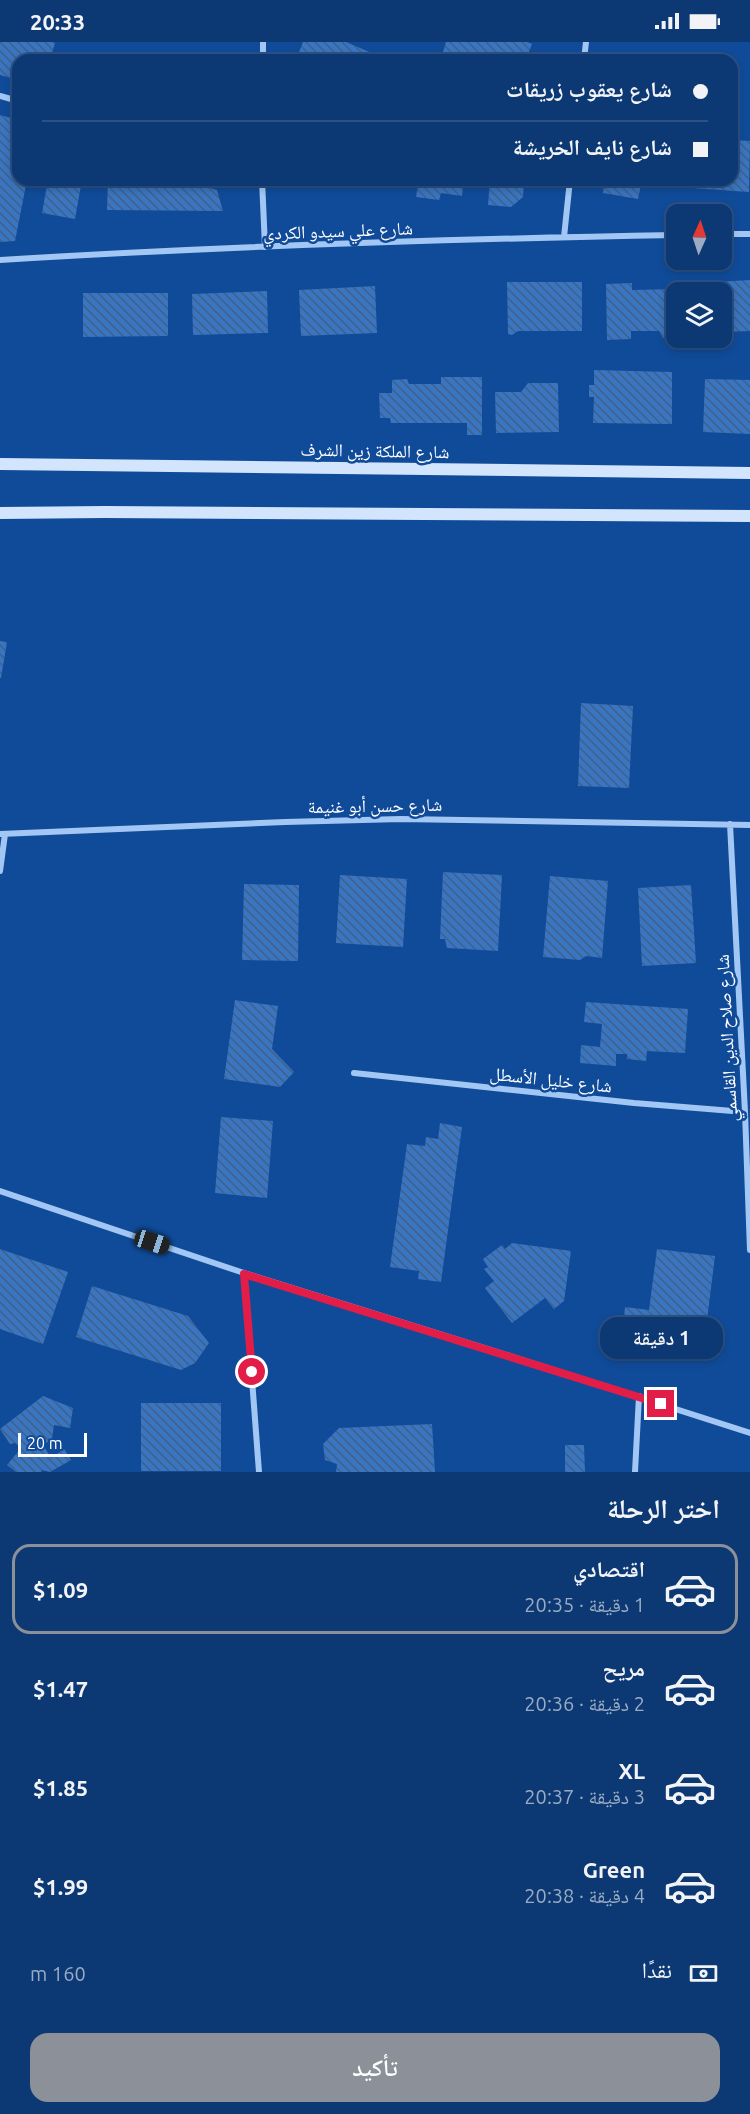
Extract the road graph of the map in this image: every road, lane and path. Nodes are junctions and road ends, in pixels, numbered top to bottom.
1 (262, 186) edge
2 (569, 186) edge
3 (732, 234) edge
4 (750, 234) edge
5 (666, 235) edge
6 (564, 237) junction
7 (265, 247) junction
8 (0, 260) edge
9 (0, 464) edge
10 (750, 473) edge
11 (0, 513) edge
12 (750, 516) edge
13 (730, 824) junction
14 (750, 825) edge
15 (2, 834) edge
16 (0, 872) edge
17 (354, 1073) dead end
18 (745, 1112) junction
19 (0, 1191) edge
20 (750, 1250) edge
21 (244, 1274) junction
22 (639, 1396) junction
23 (750, 1433) edge
24 (259, 1472) edge
25 (635, 1472) edge

1 - 7 street
2 - 6 street
3 - 4 street
5 - 6 street, شارع علي سيدو الكردي
6 - 7 street, شارع علي سيدو الكردي
7 - 8 street, شارع علي سيدو الكردي
9 - 10 main road, شارع الملكة زين الشرف
11 - 12 main road
13 - 14 street, شارع حسن أبو غنيمة
13 - 15 street, شارع حسن أبو غنيمة
13 - 18 street, شارع صلاح الدين القاسمي
15 - 16 street
17 - 18 street, شارع خليل الأسطل
18 - 20 street, شارع صلاح الدين القاسمي
19 - 21 street
21 - 22 street
21 - 24 street
22 - 23 street
22 - 25 street

